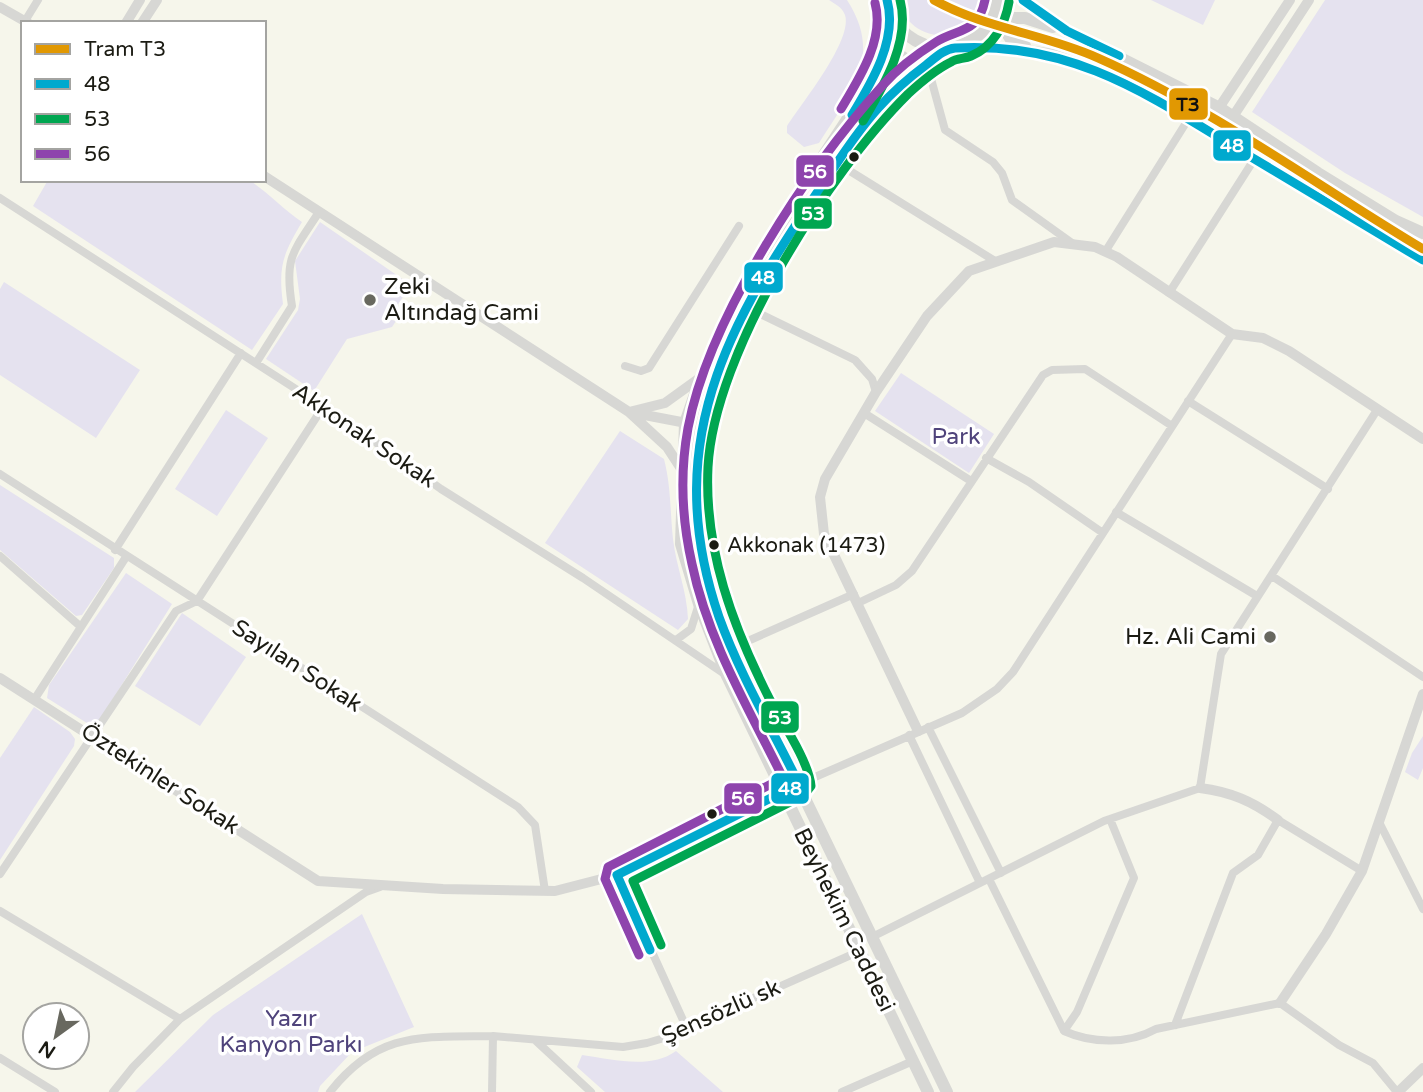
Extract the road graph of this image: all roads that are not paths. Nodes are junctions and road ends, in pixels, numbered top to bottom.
1 (38, 0) edge
2 (141, 0) edge
3 (157, 0) edge
4 (880, 0) edge
5 (998, 0) edge
6 (1023, 0) edge
7 (1290, 0) edge
8 (1309, 0) edge
9 (0, 7) edge
10 (890, 9) edge
11 (25, 21) edge
12 (28, 21) edge
13 (127, 21) edge
14 (143, 21) edge
15 (1067, 31) junction
16 (951, 48) junction
17 (1053, 55) junction
18 (881, 58) junction
19 (927, 64) junction
20 (909, 77) junction
21 (1220, 108) junction
22 (1189, 118) junction
23 (1234, 119) junction
24 (1205, 129) junction
25 (1219, 138) junction
26 (1255, 158) junction
27 (837, 163) junction
28 (266, 177) edge
29 (0, 198) edge
30 (319, 212) junction
31 (739, 226) dead end
32 (1423, 233) edge
33 (1072, 243) junction
34 (1105, 252) junction
35 (1423, 260) edge
36 (995, 261) junction
37 (1169, 293) junction
38 (748, 308) junction
39 (1232, 334) junction
40 (241, 353) junction
41 (256, 363) junction
42 (625, 366) dead end
43 (701, 377) junction
44 (876, 392) junction
45 (1188, 401) junction
46 (323, 407) junction
47 (1377, 410) junction
48 (629, 412) junction
49 (864, 413) junction
50 (685, 423) junction
51 (702, 426) junction
52 (1172, 426) junction
53 (1423, 439) edge
54 (986, 458) junction
55 (682, 470) junction
56 (0, 474) edge
57 (971, 481) junction
58 (1328, 488) junction
59 (1116, 512) junction
60 (1102, 533) junction
61 (115, 550) junction
62 (0, 556) edge
63 (126, 557) junction
64 (1272, 576) junction
65 (1257, 596) junction
66 (856, 599) junction
67 (197, 601) junction
68 (699, 604) junction
69 (81, 627) junction
70 (676, 640) junction
71 (732, 648) junction
72 (727, 676) junction
73 (1423, 677) edge
74 (0, 678) edge
75 (1423, 694) edge
76 (34, 701) junction
77 (919, 731) junction
78 (94, 735) junction
79 (799, 784) junction
80 (1200, 788) junction
81 (783, 794) junction
82 (1110, 819) junction
83 (1278, 820) junction
84 (1379, 822) junction
85 (1362, 871) junction
86 (1001, 873) junction
87 (0, 874) edge
88 (617, 875) junction
89 (985, 881) junction
90 (383, 886) junction
91 (545, 891) junction
92 (1423, 909) edge
93 (0, 911) edge
94 (873, 937) junction
95 (859, 951) junction
96 (1280, 1003) junction
97 (180, 1019) junction
98 (1175, 1025) junction
99 (688, 1031) junction
100 (1065, 1031) junction
101 (493, 1036) junction
102 (535, 1040) junction
103 (0, 1058) edge
104 (913, 1061) junction
105 (1423, 1068) edge
106 (55, 1092) edge
107 (113, 1092) edge
108 (330, 1092) edge
109 (492, 1092) edge
110 (591, 1092) edge
111 (842, 1092) edge
112 (928, 1092) edge
113 (947, 1092) edge
114 (1398, 1092) edge

1 - 12 street
2 - 13 street
3 - 14 street
4 - 10 main road
5 - 16 main road, Beyhekim Caddesi
6 - 15 main road
7 - 21 street
8 - 23 street
9 - 11 street
10 - 16 main road
10 - 18 main road, Beyhekim Caddesi
15 - 17 main road
15 - 21 main road
16 - 17 main road
16 - 19 main road, Beyhekim Caddesi
17 - 22 main road
18 - 20 main road
18 - 43 main road, Beyhekim Caddesi
19 - 20 main road, Beyhekim Caddesi
19 - 33 street
20 - 27 main road, Beyhekim Caddesi
21 - 23 main road
21 - 24 street
22 - 24 main road
22 - 34 street
23 - 25 street
23 - 32 main road
24 - 25 main road
25 - 26 main road
26 - 35 main road
26 - 37 street
27 - 36 street
27 - 38 main road, Beyhekim Caddesi
28 - 30 street
29 - 40 street, Akkonak Sokak
30 - 41 street
30 - 48 street
31 - 42 street
33 - 34 street
33 - 36 street
34 - 37 street
36 - 44 street
37 - 39 street
38 - 44 street
38 - 51 main road, Beyhekim Caddesi
39 - 45 street
39 - 47 street
40 - 41 street, Akkonak Sokak
40 - 61 street
41 - 46 street, Akkonak Sokak
43 - 48 street
43 - 50 main road, Beyhekim Caddesi
44 - 49 street
45 - 52 street
45 - 58 street
46 - 67 street
46 - 70 street, Akkonak Sokak
47 - 53 street
47 - 58 street
48 - 50 street
48 - 55 street
49 - 57 street
49 - 66 street
50 - 51 street
50 - 55 main road, Beyhekim Caddesi
51 - 71 main road, Beyhekim Caddesi
52 - 54 street
52 - 59 street
54 - 57 street
54 - 60 street
55 - 68 main road, Beyhekim Caddesi
56 - 61 street, Sayılan Sokak
57 - 66 street
58 - 64 street
59 - 60 street
59 - 65 street
60 - 77 street
61 - 63 street, Sayılan Sokak
62 - 69 street
63 - 67 street, Sayılan Sokak
63 - 69 street
64 - 65 street
64 - 73 street
65 - 80 street
66 - 71 street
66 - 77 street
67 - 78 street
67 - 91 street, Sayılan Sokak
68 - 70 street
68 - 72 main road, Beyhekim Caddesi
69 - 76 street
70 - 72 street, Akkonak Sokak
71 - 79 main road, Beyhekim Caddesi
72 - 81 main road, Beyhekim Caddesi
74 - 76 street, Öztekinler Sokak
75 - 84 street
76 - 78 street, Öztekinler Sokak
77 - 79 street
77 - 86 street
77 - 89 street
78 - 87 street
78 - 90 street, Öztekinler Sokak
79 - 81 street
79 - 94 main road, Beyhekim Caddesi
80 - 82 street
80 - 83 street
81 - 88 street
81 - 95 main road, Beyhekim Caddesi
82 - 86 street
82 - 100 street
83 - 85 street
83 - 98 street
84 - 85 street
84 - 92 street
85 - 96 street
86 - 89 street
88 - 91 street
88 - 99 street
89 - 94 street
89 - 100 street
90 - 91 street
90 - 97 street
93 - 97 street
94 - 113 main road, Beyhekim Caddesi
95 - 99 street, Şensözlü sk
95 - 104 main road, Beyhekim Caddesi
96 - 98 street
96 - 114 street
97 - 107 street
98 - 100 street
99 - 102 street, Şensözlü sk
101 - 102 street, Şensözlü sk
101 - 108 street, Şensözlü sk
101 - 109 street
102 - 110 street
103 - 106 street
104 - 111 street
104 - 112 main road, Beyhekim Caddesi
105 - 114 street

